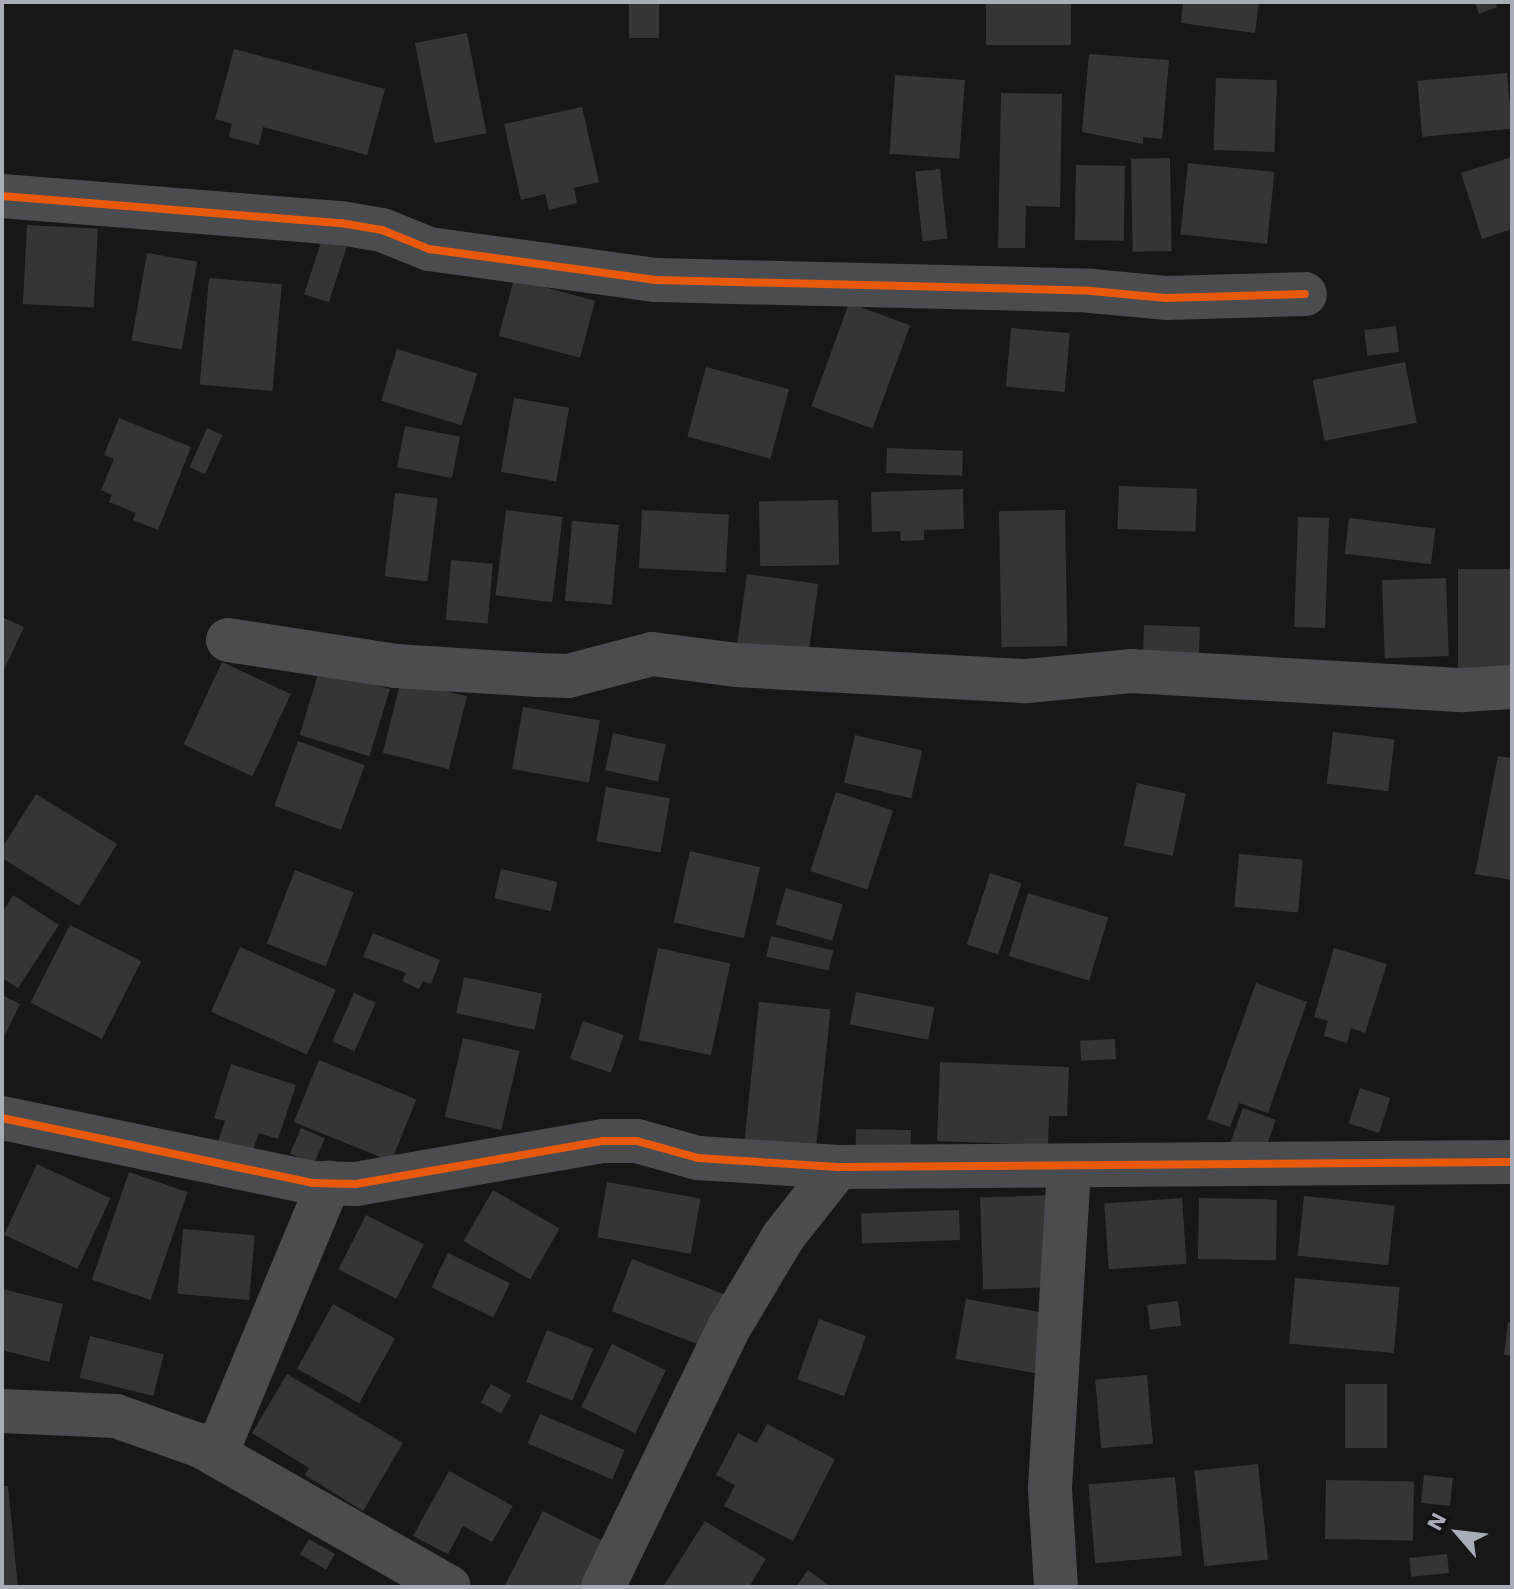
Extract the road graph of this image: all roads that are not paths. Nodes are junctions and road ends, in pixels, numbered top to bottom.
1 (2, 196) edge
2 (1305, 294) dead end
3 (228, 640) dead end
4 (1512, 687) edge
5 (2, 1118) edge
6 (1512, 1162) edge
7 (838, 1167) junction
8 (1069, 1167) junction
9 (329, 1183) junction
10 (2, 1411) edge
11 (201, 1446) junction
12 (449, 1587) edge
13 (603, 1587) edge
14 (1056, 1587) edge

1 - 2 street
3 - 4 street
5 - 9 street
6 - 8 street
7 - 8 street
7 - 9 street
7 - 13 street
8 - 14 street
9 - 11 street
10 - 11 street
11 - 12 street

